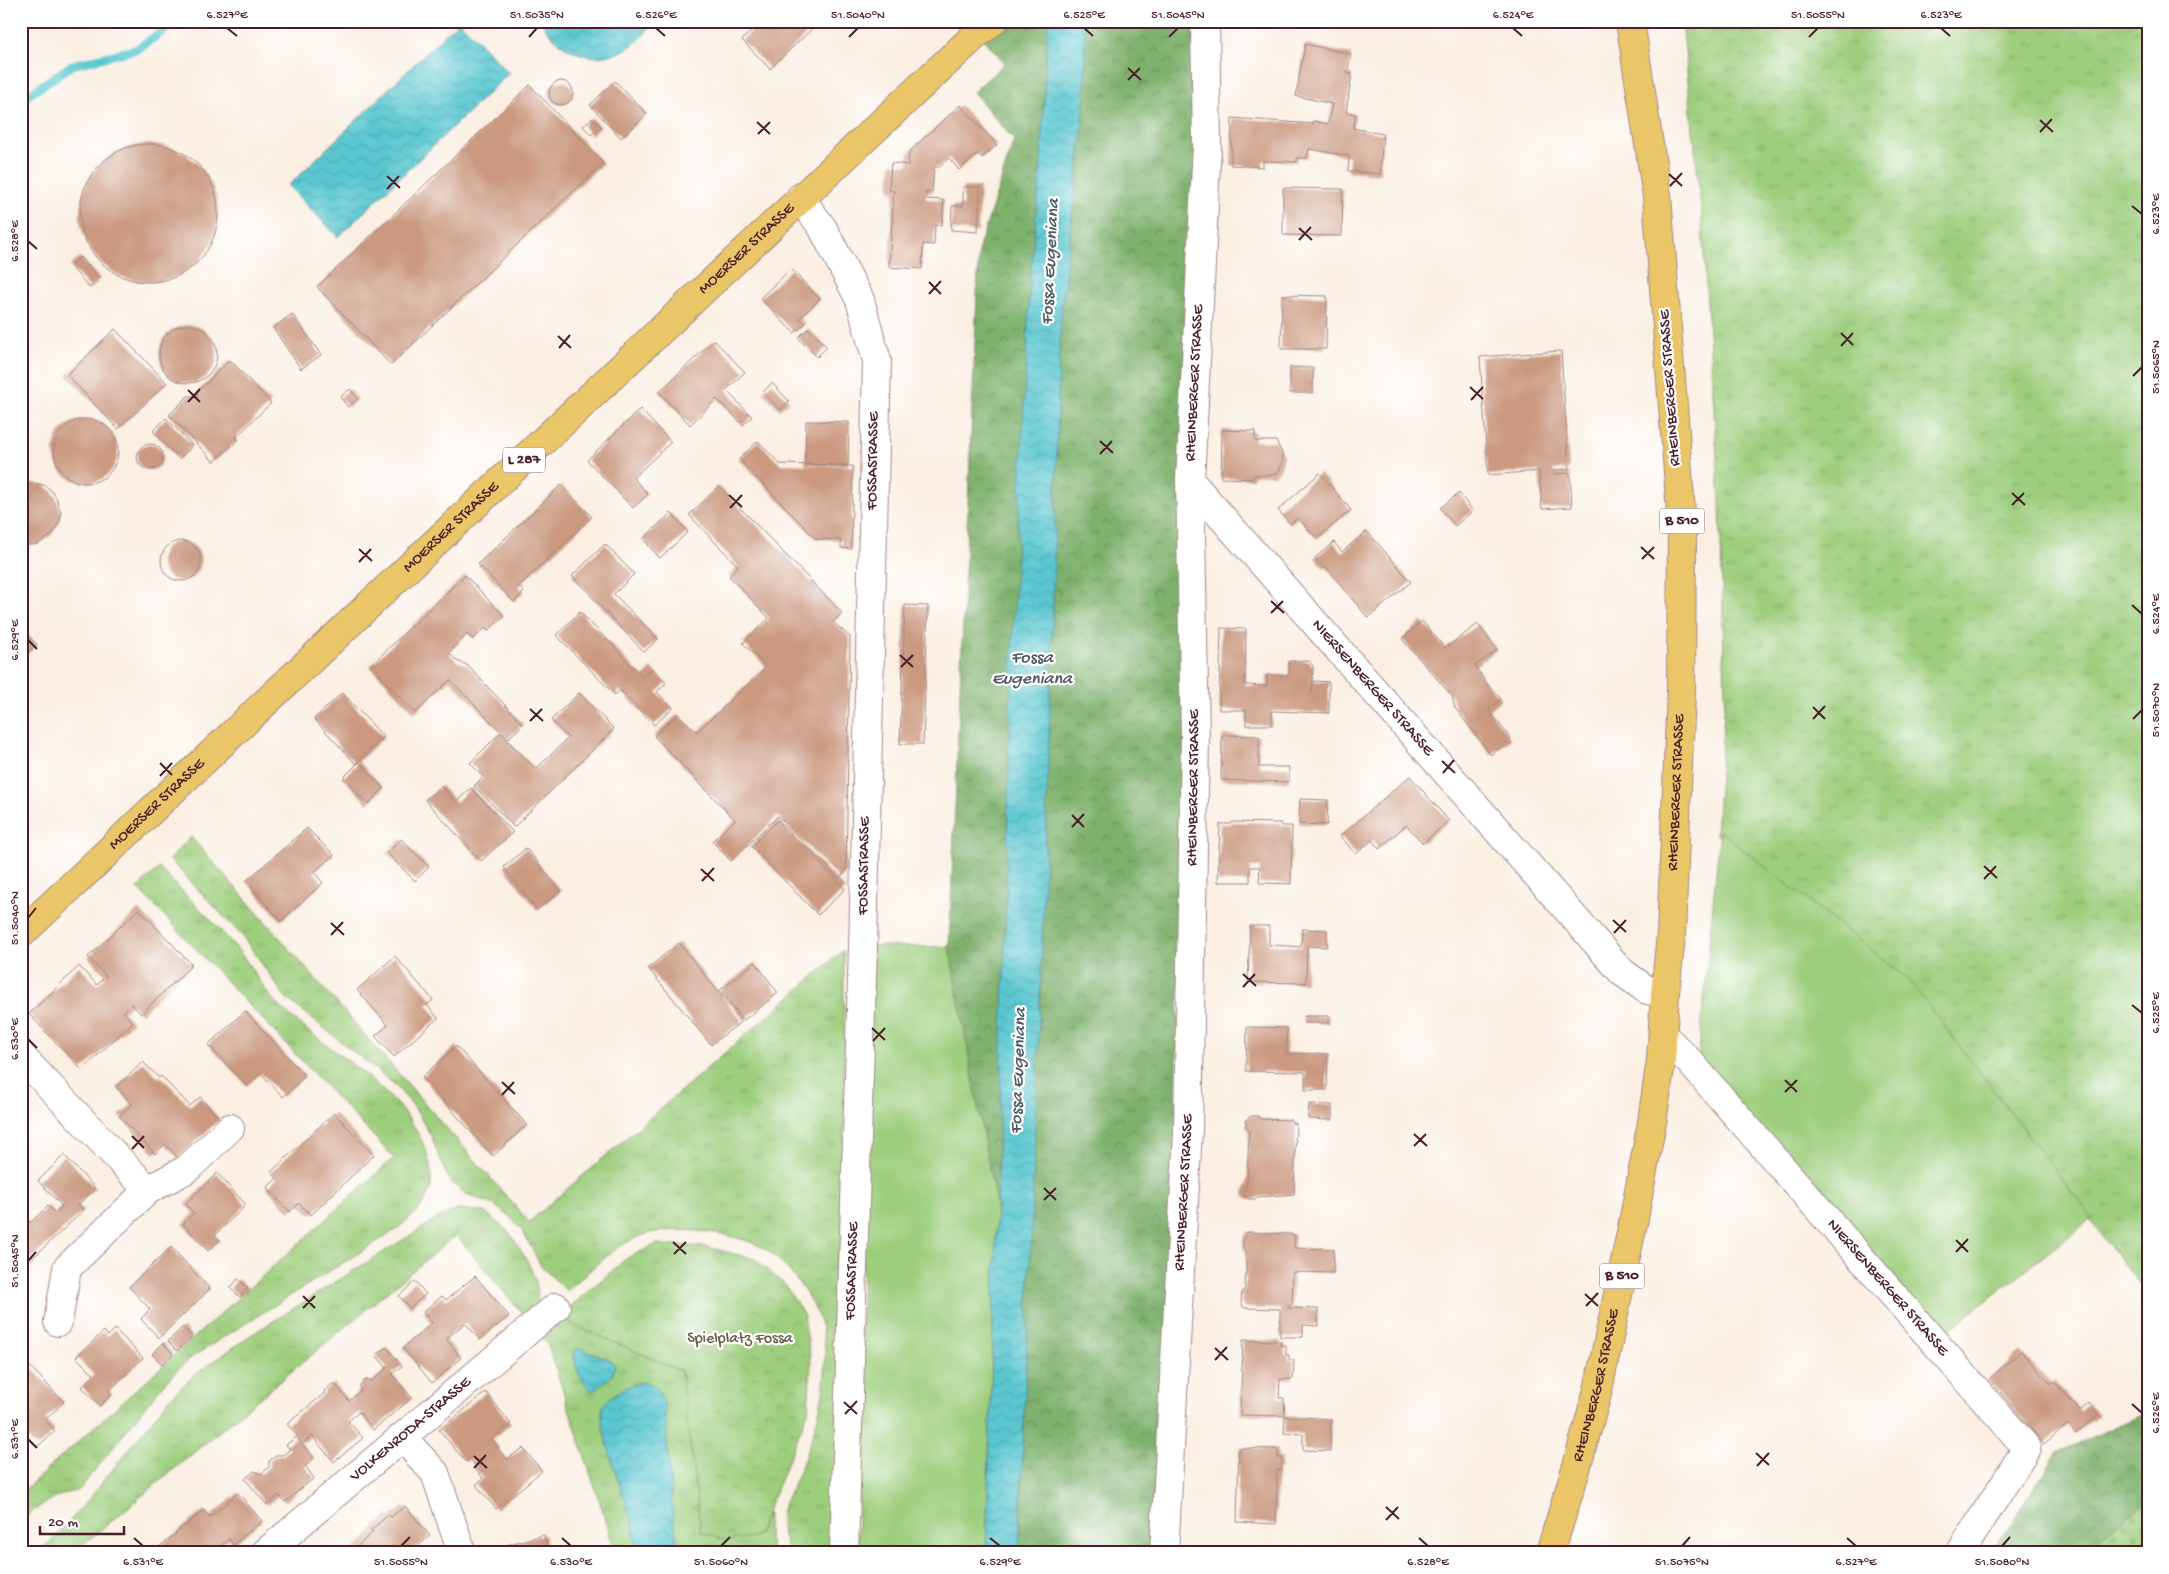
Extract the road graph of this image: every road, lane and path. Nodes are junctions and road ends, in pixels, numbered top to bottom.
1 (994, 21) edge
2 (1205, 21) edge
3 (1630, 21) edge
4 (800, 198) junction
5 (1190, 481) junction
6 (21, 934) edge
7 (1665, 993) junction
8 (1663, 1036) junction
9 (21, 1056) edge
10 (230, 1128) dead end
11 (148, 1190) junction
12 (556, 1307) dead end
13 (58, 1322) dead end
14 (402, 1437) junction
15 (265, 1553) edge
16 (462, 1553) edge
17 (844, 1553) edge
18 (1164, 1553) edge
19 (1550, 1553) edge
20 (1960, 1553) edge

1 - 4 main road, MOERSER STRASSE / L 287
2 - 5 street, RHEINBERGER STRASSE
3 - 7 main road, RHEINBERGER STRASSE / B 510
4 - 6 main road, MOERSER STRASSE / L 287
4 - 17 street, FOSSASTRASSE
5 - 7 street, NIERSENBERGER STRASSE
5 - 18 street, RHEINBERGER STRASSE
7 - 8 main road, RHEINBERGER STRASSE / B 510
8 - 19 main road, RHEINBERGER STRASSE / B 510
8 - 20 street, NIERSENBERGER STRASSE
9 - 11 street
10 - 11 street
11 - 13 street
12 - 14 street, VOLKENRODA-STRASSE
14 - 15 street, VOLKENRODA-STRASSE
14 - 16 street

